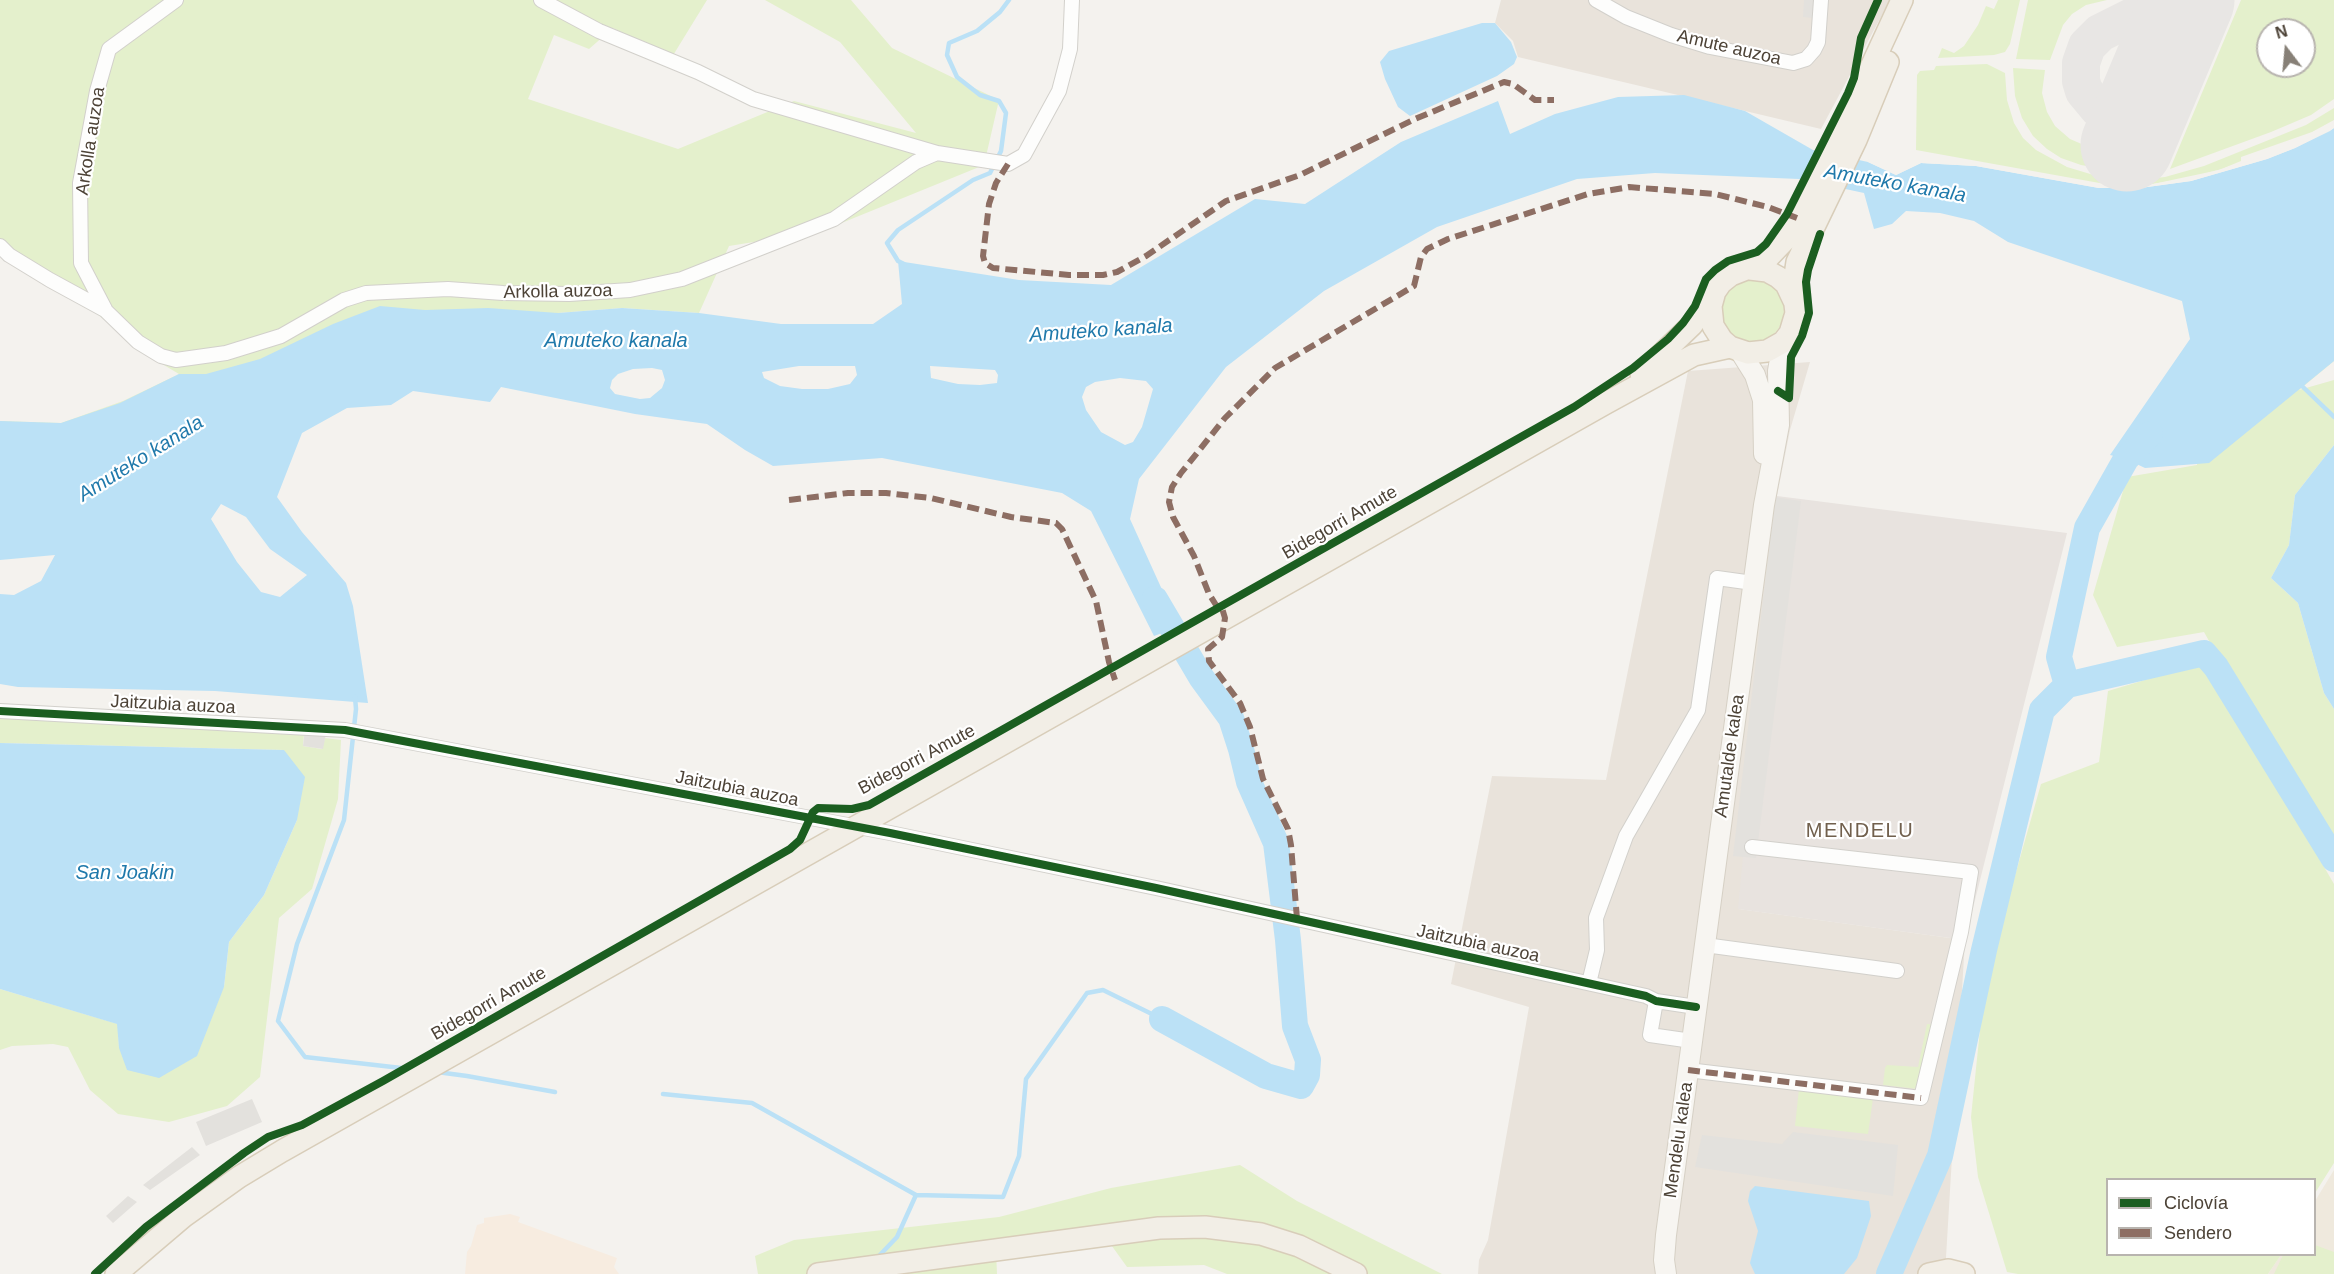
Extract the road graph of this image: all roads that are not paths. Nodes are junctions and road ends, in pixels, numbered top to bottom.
1 (176, 0) edge
2 (541, 0) edge
3 (1072, 0) edge
4 (1596, 0) edge
5 (1821, 0) edge
6 (1902, 0) edge
7 (1916, 0) edge
8 (1848, 136) junction
9 (937, 153) junction
10 (1809, 215) junction
11 (0, 246) edge
12 (1750, 269) junction
13 (1714, 294) junction
14 (1795, 301) junction
15 (105, 310) junction
16 (1783, 342) junction
17 (1735, 349) junction
18 (1606, 403) junction
19 (1764, 505) junction
20 (1754, 582) junction
21 (0, 711) edge
22 (855, 827) junction
23 (1752, 847) dead end
24 (1705, 945) junction
25 (1897, 971) dead end
26 (1589, 983) junction
27 (1656, 1001) junction
28 (1696, 1007) junction
29 (1692, 1041) junction
30 (1688, 1070) junction
31 (116, 1274) edge
32 (818, 1274) edge
33 (1356, 1274) edge
34 (1666, 1274) edge
35 (1929, 1274) edge
36 (1964, 1274) edge

1 - 15 street, Arkolla auzoa
2 - 9 street
3 - 9 street
4 - 5 street, Amute auzoa
6 - 8 main road
7 - 8 main road
8 - 10 main road
9 - 15 street, Arkolla auzoa
10 - 12 main road
10 - 14 main road
11 - 15 street
12 - 13 main road
12 - 14 main road
13 - 17 main road
13 - 18 main road
14 - 16 main road
16 - 17 main road
16 - 19 main road, Amutalde kalea
17 - 18 main road
17 - 19 main road, Amutalde kalea
18 - 22 main road
19 - 20 main road, Amutalde kalea
20 - 24 main road, Amutalde kalea
20 - 26 street
21 - 22 street, Jaitzubia auzoa
22 - 26 street, Jaitzubia auzoa
22 - 31 main road
23 - 30 street
24 - 25 street
24 - 28 main road, Amutalde kalea
26 - 27 street, Jaitzubia auzoa
27 - 28 street, Jaitzubia auzoa
27 - 29 street
28 - 29 main road, Mendelu kalea
29 - 30 main road, Mendelu kalea
30 - 34 main road, Mendelu kalea
32 - 33 main road
35 - 36 main road

